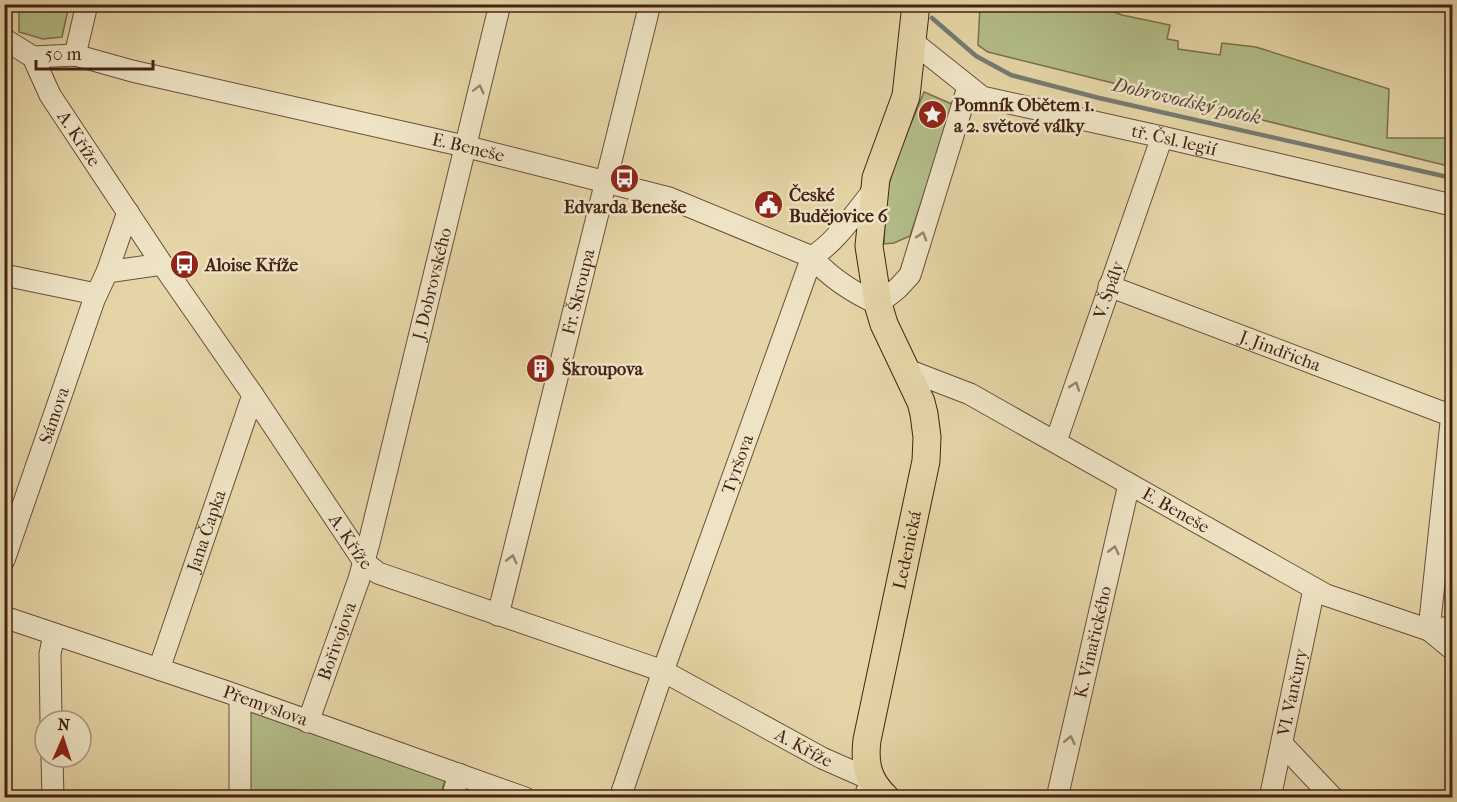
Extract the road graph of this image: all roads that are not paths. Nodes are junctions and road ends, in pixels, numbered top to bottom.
1 (87, 4) edge
2 (500, 4) edge
3 (650, 4) edge
4 (916, 4) edge
5 (4, 39) edge
6 (913, 42) junction
7 (75, 55) junction
8 (33, 57) junction
9 (968, 87) junction
10 (1162, 137) junction
11 (464, 146) junction
12 (606, 181) junction
13 (873, 191) junction
14 (1452, 205) edge
15 (128, 212) junction
16 (812, 257) junction
17 (162, 264) junction
18 (107, 272) junction
19 (4, 275) edge
20 (1109, 286) junction
21 (96, 294) junction
22 (878, 304) junction
23 (905, 369) junction
24 (253, 394) junction
25 (1452, 415) edge
26 (1056, 441) junction
27 (1129, 484) junction
28 (4, 560) edge
29 (364, 562) junction
30 (1314, 588) junction
31 (498, 615) junction
32 (4, 617) edge
33 (1452, 627) edge
34 (1429, 630) junction
35 (54, 634) junction
36 (1452, 649) edge
37 (159, 669) junction
38 (663, 671) junction
39 (240, 697) junction
40 (51, 709) edge
41 (308, 722) junction
42 (1282, 744) junction
43 (52, 769) edge
44 (459, 774) junction
45 (874, 792) edge
46 (53, 798) edge
47 (240, 798) edge
48 (452, 798) edge
49 (525, 798) edge
50 (620, 798) edge
51 (1057, 798) edge
52 (1270, 798) edge
53 (1333, 798) edge

1 - 7 street
11 -> 2 street, J. Dobrovského
3 - 12 street, Fr. Škroupa
4 - 6 main road, Ledenická
5 - 8 street
6 - 9 street, tř. Čsl. legií
6 - 13 main road, Ledenická
7 - 8 street, E. Beneše
7 - 11 street, E. Beneše
8 - 15 street, A. Kříže
9 - 10 street, tř. Čsl. legií
22 -> 9 street
10 - 14 street, tř. Čsl. legií
10 - 20 street, V. Špály
11 - 12 street, E. Beneše
11 - 29 street, J. Dobrovského
12 - 16 street, E. Beneše
31 -> 12 street, Fr. Škroupa
13 - 16 street, Ledenická
13 - 22 main road, Ledenická
15 - 17 street, A. Kříže
15 - 18 street, Sámova
16 - 22 street, E. Beneše
16 - 38 street, Tyršova
17 - 18 street
17 - 24 street, A. Kříže
18 - 21 street, Sámova
19 - 21 street
20 - 25 street, J. Jindřicha
26 -> 20 street, V. Špály
21 - 28 street, Sámova
22 - 23 main road, Ledenická
23 - 26 street, E. Beneše
23 - 45 main road, Ledenická
24 - 29 street, A. Kříže
24 - 37 street, Jana Čapka
25 - 34 street
26 - 27 street, E. Beneše
27 - 30 street, E. Beneše
51 -> 27 street, K. Vinařického
29 - 31 street, A. Kříže
29 - 41 street, Bořivojova
30 - 34 street, E. Beneše
30 - 42 street, Vl. Vančury
31 - 38 street, A. Kříže
32 - 35 street, Přemyslova
33 - 34 street, E. Beneše
34 - 36 street
35 - 37 street, Přemyslova
35 - 40 street
37 - 39 street, Přemyslova
38 - 45 street, A. Kříže
38 - 50 street, Tyršova
39 - 41 street, Přemyslova
39 - 47 street
41 - 44 street, Přemyslova
42 - 52 street, Vl. Vančury
42 - 53 street
43 - 46 street
44 - 48 street
44 - 49 street, Přemyslova

